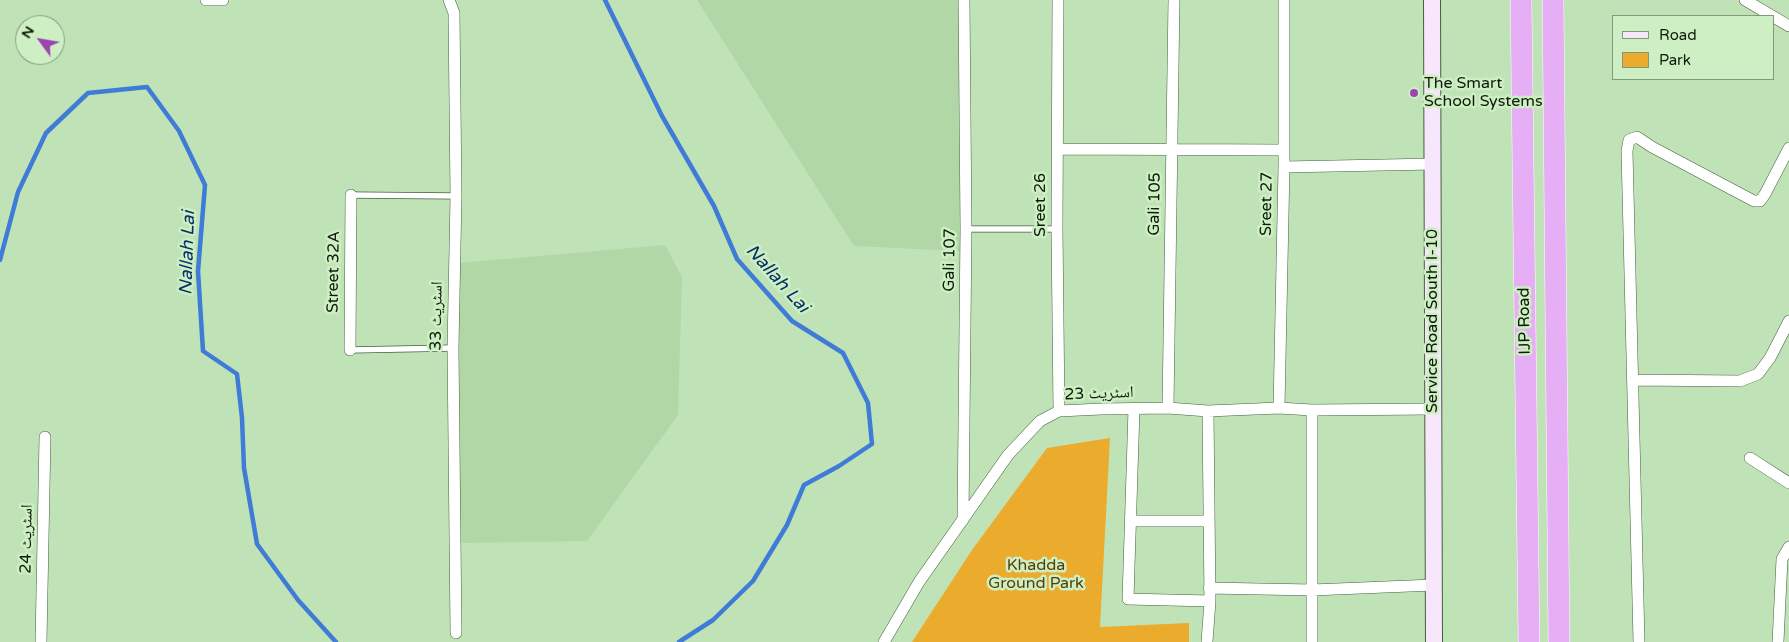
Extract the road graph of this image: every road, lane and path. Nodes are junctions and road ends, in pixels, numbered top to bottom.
1 (206, 0) edge
2 (223, 0) edge
3 (449, 0) edge
4 (964, 0) edge
5 (1058, 0) edge
6 (1174, 0) edge
7 (1284, 0) edge
8 (1432, 0) edge
9 (1521, 0) edge
10 (1553, 0) edge
11 (1745, 0) edge
12 (1770, 15) edge
13 (1774, 17) edge
14 (1789, 26) edge
15 (1789, 148) edge
16 (1058, 149) junction
17 (1173, 149) junction
18 (1283, 150) junction
19 (1434, 164) junction
20 (1284, 167) junction
21 (351, 195) joint
22 (456, 196) junction
23 (966, 229) junction
24 (1057, 229) junction
25 (1789, 321) edge
26 (1785, 337) edge
27 (453, 348) junction
28 (350, 350) joint
29 (1633, 380) junction
30 (1168, 408) junction
31 (1279, 408) junction
32 (1134, 409) junction
33 (1433, 409) junction
34 (1312, 410) junction
35 (1059, 411) junction
36 (1208, 411) junction
37 (1557, 412) junction
38 (1527, 413) junction
39 (45, 437) dead end
40 (1750, 458) dead end
41 (1789, 483) edge
42 (963, 520) junction
43 (1130, 521) junction
44 (1209, 521) junction
45 (1789, 547) edge
46 (1434, 585) junction
47 (1209, 588) junction
48 (1312, 590) junction
49 (1210, 601) junction
50 (456, 633) dead end
51 (41, 642) edge
52 (884, 642) edge
53 (1207, 642) edge
54 (1312, 642) edge
55 (1434, 642) edge
56 (1529, 642) edge
57 (1560, 642) edge
58 (1639, 642) edge
59 (1778, 642) edge

1 - 2 street
3 - 22 street, اسٹریٹ 33
4 - 23 street, Gali 107
5 - 16 street, Sreet 26
6 - 17 street, Gali 105
7 - 18 street, Sreet 27
8 - 19 main road, Service Road South I-10
9 - 38 highway, IJP Road
10 - 37 highway, IJP Road
11 - 12 street
13 - 14 street
15 - 29 street
16 - 17 street
16 - 24 street, Sreet 26
17 - 18 street
17 - 30 street, Gali 105
18 - 20 street, Sreet 27
19 - 20 street
19 - 33 main road, Service Road South I-10
20 - 31 street, Sreet 27
21 - 22 lane
21 - 28 street, Street 32A
22 - 27 street, اسٹریٹ 33
23 - 24 lane
23 - 42 street, Gali 107
24 - 35 street, Sreet 26
25 - 26 street
26 - 29 street
27 - 28 lane
27 - 50 street, اسٹریٹ 33
29 - 58 street
30 - 32 street, اسٹریٹ 23
30 - 36 street, اسٹریٹ 23
31 - 34 street, اسٹریٹ 23
31 - 36 street, اسٹریٹ 23
32 - 35 street, اسٹریٹ 23
32 - 43 street
33 - 34 street, اسٹریٹ 23
33 - 46 main road, Service Road South I-10
34 - 48 street
35 - 42 street, اسٹریٹ 23
36 - 44 street
37 - 38 highway
37 - 57 highway, IJP Road
38 - 56 highway, IJP Road
39 - 51 street, اسٹریٹ 24
40 - 41 street
42 - 52 street, اسٹریٹ 23
43 - 44 street
43 - 49 street
44 - 47 street
45 - 59 street
46 - 48 street
46 - 55 main road, Service Road South I-10
47 - 48 street
47 - 49 street
48 - 54 street
49 - 53 street

